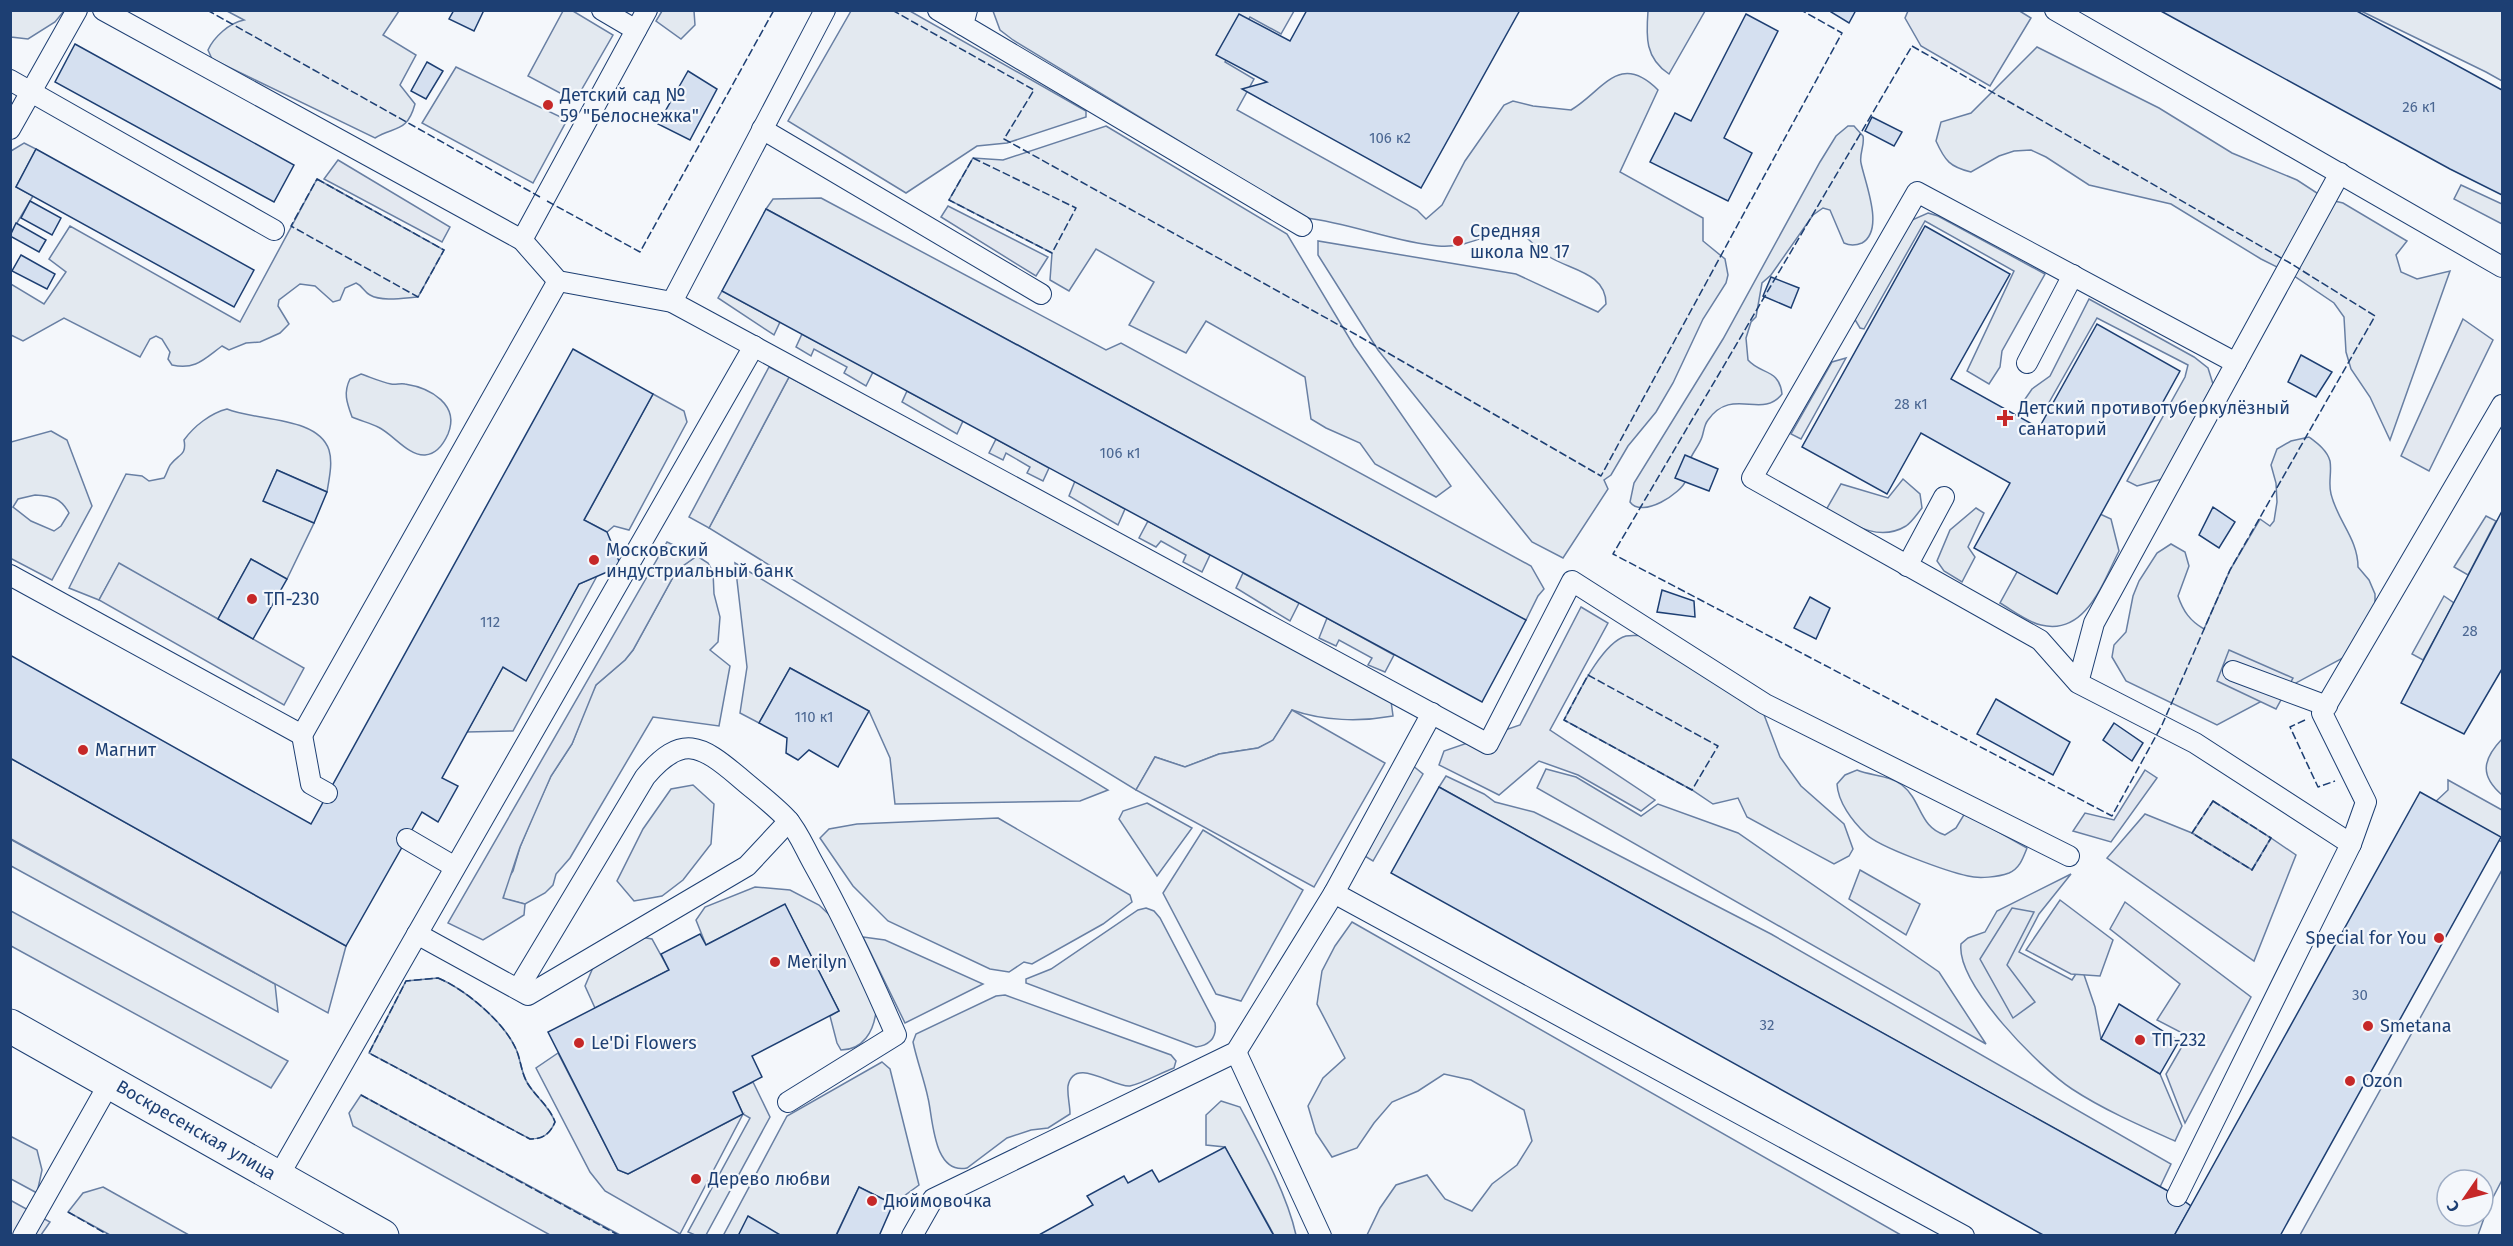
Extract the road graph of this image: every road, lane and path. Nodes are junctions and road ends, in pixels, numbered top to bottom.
1 (77, 10) edge
2 (103, 10) edge
3 (602, 10) edge
4 (647, 10) edge
5 (825, 10) edge
6 (938, 10) edge
7 (2055, 10) edge
8 (965, 18) edge
9 (636, 30) junction
10 (10, 80) edge
11 (31, 92) junction
12 (10, 129) edge
13 (762, 129) junction
14 (2340, 173) junction
15 (1302, 226) dead end
16 (274, 230) dead end
17 (522, 240) junction
18 (2502, 267) edge
19 (2073, 275) junction
20 (558, 281) junction
21 (1041, 294) dead end
22 (672, 302) junction
23 (754, 346) junction
24 (2027, 363) dead end
25 (2236, 363) junction
26 (2502, 405) edge
27 (1944, 497) dead end
28 (1907, 566) junction
29 (10, 575) edge
30 (2233, 671) dead end
31 (2078, 683) junction
32 (2327, 706) junction
33 (1432, 713) junction
34 (302, 735) junction
35 (327, 793) dead end
36 (789, 821) junction
37 (406, 839) dead end
38 (2351, 844) junction
39 (2068, 856) dead end
40 (455, 867) junction
41 (1334, 893) junction
42 (417, 934) junction
43 (518, 989) junction
44 (10, 1026) edge
45 (1236, 1052) junction
46 (110, 1082) junction
47 (788, 1102) dead end
48 (278, 1177) junction
49 (2177, 1196) dead end
50 (23, 1236) edge
51 (382, 1236) edge
52 (912, 1236) edge
53 (1321, 1236) edge
54 (1964, 1236) edge

1 - 11 lane
2 - 17 lane
3 - 9 lane
4 - 9 lane
5 - 13 lane
6 - 8 lane
7 - 14 lane
8 - 15 lane
9 - 17 lane
10 - 11 lane
11 - 12 lane
11 - 16 lane
13 - 21 lane
13 - 22 lane
14 - 18 lane
14 - 25 lane
17 - 20 lane
19 - 24 lane
19 - 25 lane
19 - 28 lane
20 - 22 lane
20 - 34 lane
22 - 23 lane
23 - 33 lane
23 - 40 lane
25 - 31 lane
26 - 32 lane
27 - 28 lane
28 - 31 lane
29 - 34 lane
30 - 32 lane
31 - 38 lane
32 - 38 lane
33 - 39 lane
33 - 41 lane
34 - 35 lane
36 - 43 lane
36 - 43 lane
36 - 47 lane
37 - 40 lane
38 - 49 lane
40 - 42 lane
41 - 45 lane
41 - 54 lane
42 - 43 lane
42 - 48 lane
44 - 46 main road, Воскресенская улица
45 - 52 lane
45 - 53 lane
46 - 48 main road, Воскресенская улица
46 - 50 lane
48 - 51 main road, Воскресенская улица

